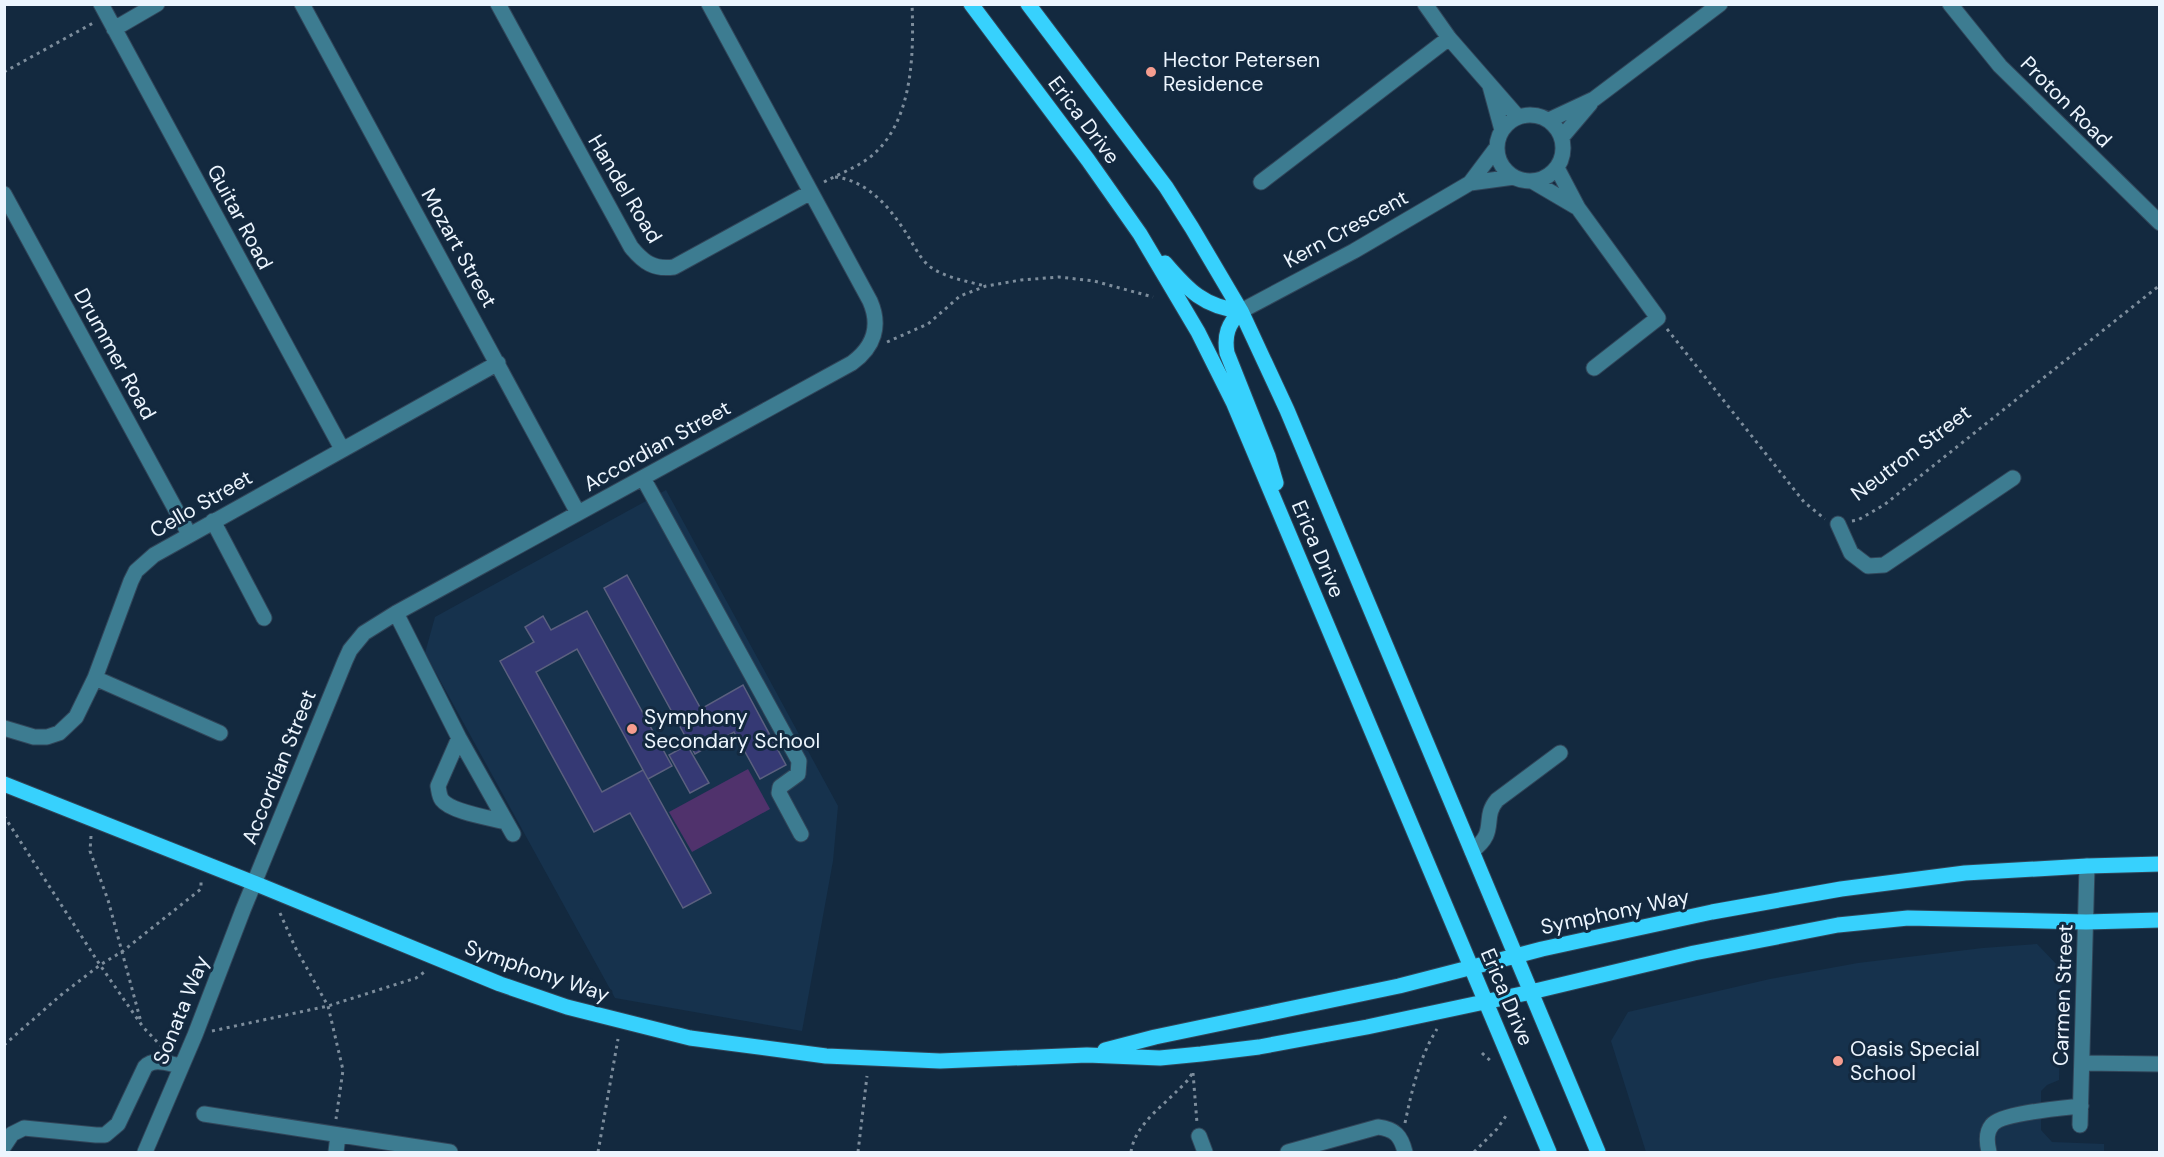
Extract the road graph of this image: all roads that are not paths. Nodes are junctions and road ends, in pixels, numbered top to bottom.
1 (101, 4) edge
2 (157, 4) edge
3 (302, 4) edge
4 (498, 4) edge
5 (709, 4) edge
6 (971, 4) edge
7 (1028, 4) edge
8 (1425, 4) edge
9 (1720, 4) edge
10 (1950, 4) edge
11 (114, 28) junction
12 (1449, 38) junction
13 (1489, 84) junction
14 (1594, 99) junction
15 (1518, 117) junction
16 (1549, 120) junction
17 (1502, 130) junction
18 (1562, 137) junction
19 (1497, 147) junction
20 (1557, 168) junction
21 (1514, 177) junction
22 (1532, 181) junction
23 (1261, 182) dead end
24 (1470, 183) junction
25 (815, 188) junction
26 (4, 194) edge
27 (1578, 208) junction
28 (2160, 223) edge
29 (1140, 234) junction
30 (1241, 311) junction
31 (498, 363) junction
32 (1594, 368) dead end
33 (342, 449) junction
34 (643, 477) junction
35 (2013, 478) dead end
36 (578, 513) junction
37 (213, 521) junction
38 (1838, 524) road end
39 (189, 534) junction
40 (1295, 550) junction
41 (396, 613) junction
42 (264, 618) dead end
43 (94, 678) junction
44 (4, 728) edge
45 (220, 733) dead end
46 (459, 738) junction
47 (1560, 753) dead end
48 (4, 784) edge
49 (801, 834) dead end
50 (1472, 851) junction
51 (2160, 864) edge
52 (2087, 866) junction
53 (255, 883) junction
54 (2160, 920) edge
55 (2086, 922) junction
56 (1516, 956) junction
57 (1472, 967) junction
58 (1531, 992) junction
59 (1486, 1001) junction
60 (1087, 1055) junction
61 (2082, 1063) junction
62 (2160, 1064) edge
63 (181, 1066) junction
64 (2081, 1106) junction
65 (204, 1114) dead end
66 (2080, 1125) dead end
67 (338, 1136) junction
68 (1199, 1136) road end
69 (4, 1146) edge
70 (145, 1152) edge
71 (336, 1152) edge
72 (450, 1152) edge
73 (1204, 1152) edge
74 (1288, 1152) edge
75 (1405, 1152) edge
76 (1549, 1152) edge
77 (1598, 1152) edge
78 (1989, 1152) edge

1 - 11 street, Guitar Road
2 - 11 street
3 - 31 street, Mozart Street
4 - 25 street, Handel Road
5 - 25 street, Accordian Street
6 - 29 main road, Erica Drive
7 - 30 main road, Erica Drive
8 - 12 street
9 - 14 street
10 - 28 street, Proton Road
11 - 33 street, Guitar Road
12 - 13 street
12 - 23 street
13 - 15 street
13 - 17 street
14 - 16 street
14 - 18 street
15 - 16 street
15 - 17 street
16 - 18 street
17 - 19 street
18 - 20 street
19 - 21 street
19 - 24 street, Kern Crescent
20 - 22 street
20 - 27 street
21 - 22 street
21 - 24 street, Kern Crescent
22 - 27 street
24 - 30 street, Kern Crescent
25 - 34 street, Accordian Street
26 - 39 street, Drummer Road
27 - 32 street
29 - 30 main road
29 - 40 main road, Erica Drive
30 - 40 main road
30 - 50 main road, Erica Drive
31 - 33 street, Cello Street
31 - 36 street, Mozart Street
33 - 37 street, Cello Street
34 - 36 street, Accordian Street
34 - 49 street
35 - 38 street
36 - 41 street, Accordian Street
37 - 39 street, Cello Street
37 - 42 street
39 - 43 street, Cello Street
40 - 57 main road, Erica Drive
41 - 46 street
41 - 53 street, Accordian Street
43 - 44 street, Cello Street
43 - 45 street
46 - 46 street
47 - 50 street
48 - 53 main road, Symphony Way
50 - 56 main road, Erica Drive
51 - 52 main road, Symphony Way
52 - 55 street, Carmen Street
52 - 56 main road, Symphony Way
53 - 60 main road, Symphony Way
53 - 63 street, Sonata Way
54 - 55 main road, Symphony Way
55 - 58 main road, Symphony Way
55 - 61 street, Carmen Street
56 - 57 main road, Symphony Way
56 - 58 main road, Erica Drive
57 - 59 main road, Erica Drive
57 - 60 main road, Symphony Way
58 - 59 main road, Symphony Way
58 - 77 main road, Erica Drive
59 - 60 main road, Symphony Way
59 - 76 main road, Erica Drive
61 - 62 street
61 - 64 street, Carmen Street
63 - 69 street
63 - 70 street, Sonata Way
64 - 66 street, Carmen Street
64 - 78 street
65 - 67 street
67 - 71 street
67 - 72 street
68 - 73 street
74 - 75 street

